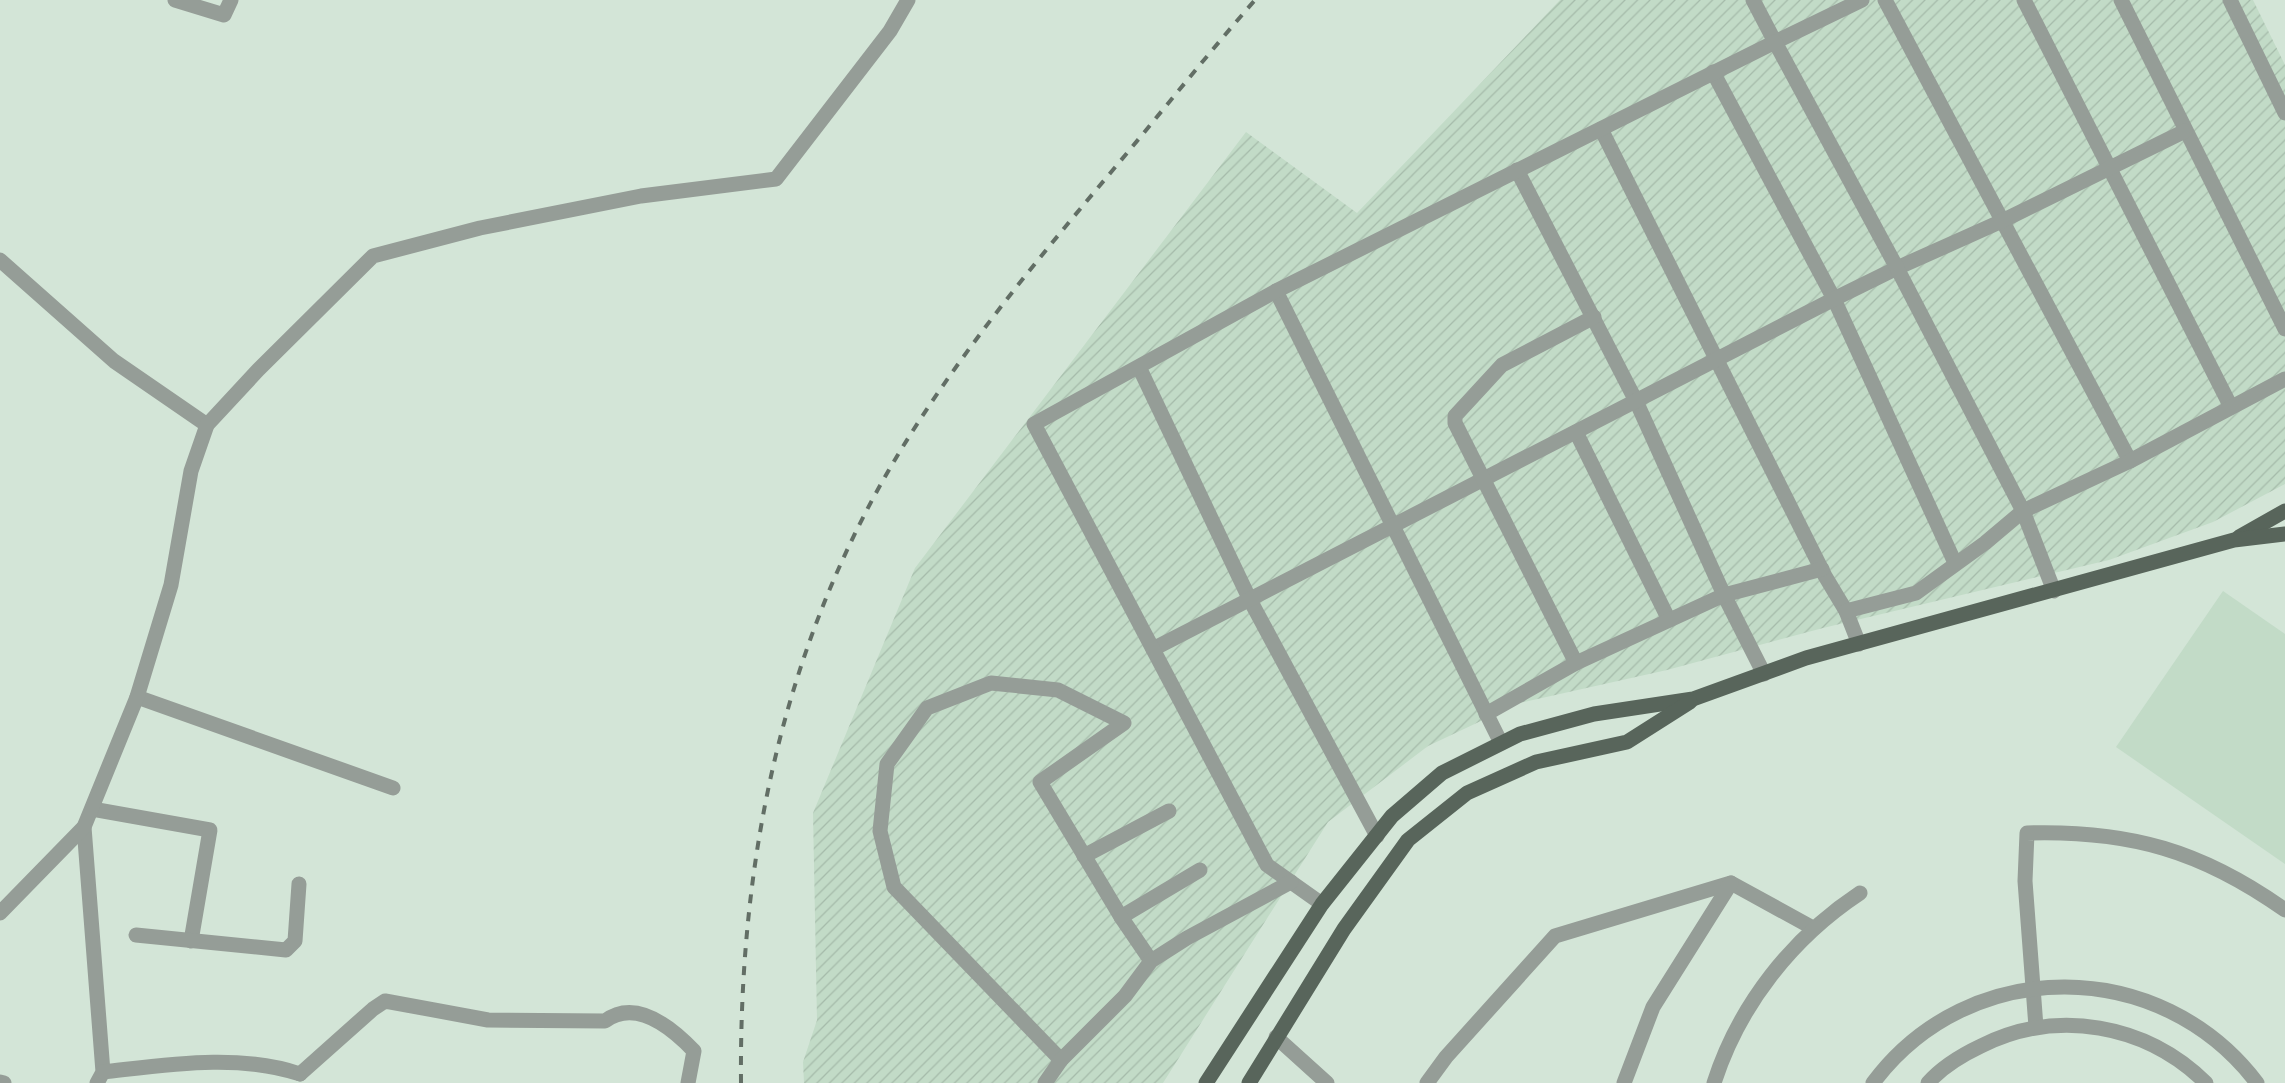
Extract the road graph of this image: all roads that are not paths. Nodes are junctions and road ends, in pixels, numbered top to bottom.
1 (175, 0) edge
2 (231, 0) edge
3 (908, 0) edge
4 (1753, 0) edge
5 (1862, 0) edge
6 (1885, 0) edge
7 (2024, 0) edge
8 (2120, 0) edge
9 (2230, 0) edge
10 (1775, 42) junction
11 (1713, 72) junction
12 (2285, 113) edge
13 (1602, 129) junction
14 (2185, 131) junction
15 (2108, 169) junction
16 (1517, 170) junction
17 (2002, 221) junction
18 (0, 260) edge
19 (1897, 268) junction
20 (1276, 292) junction
21 (1834, 299) junction
22 (1594, 317) junction
23 (2285, 329) edge
24 (1718, 359) junction
25 (1139, 367) junction
26 (2285, 379) edge
27 (1636, 401) junction
28 (2231, 407) junction
29 (207, 425) junction
30 (1576, 432) junction
31 (2130, 461) junction
32 (1484, 479) junction
33 (2023, 511) junction
34 (2285, 511) edge
35 (1394, 525) junction
36 (2285, 534) edge
37 (2234, 540) junction
38 (1955, 563) junction
39 (1822, 569) junction
40 (2054, 591) junction
41 (1724, 595) junction
42 (1250, 600) junction
43 (1846, 611) junction
44 (1669, 620) junction
45 (1859, 644) junction
46 (1153, 649) junction
47 (1576, 663) junction
48 (1764, 674) junction
49 (137, 697) junction
50 (1693, 699) junction
51 (1486, 714) junction
52 (1501, 744) junction
53 (393, 788) dead end
54 (92, 809) junction
55 (1169, 811) dead end
56 (84, 827) junction
57 (1376, 836) junction
58 (1084, 856) junction
59 (1200, 870) dead end
60 (1291, 882) junction
61 (1731, 883) junction
62 (299, 884) dead end
63 (1860, 893) dead end
64 (1322, 904) junction
65 (2285, 910) edge
66 (0, 913) edge
67 (1121, 917) junction
68 (1814, 928) junction
69 (136, 935) dead end
70 (191, 941) junction
71 (1151, 961) junction
72 (2034, 988) junction
73 (2036, 1027) junction
74 (1276, 1037) junction
75 (1061, 1060) junction
76 (100, 1077) edge
77 (300, 1078) edge
78 (0, 1082) edge
79 (4, 1083) edge
80 (688, 1083) edge
81 (1045, 1083) edge
82 (1206, 1083) edge
83 (1249, 1083) edge
84 (1326, 1083) edge
85 (1427, 1083) edge
86 (1624, 1083) edge
87 (1714, 1083) edge
88 (1874, 1083) edge
89 (1928, 1083) edge
90 (2206, 1083) edge
91 (2257, 1083) edge

1 - 2 street
3 - 29 street
4 - 10 street
5 - 10 street
6 - 17 street
7 - 15 street
8 - 14 street
9 - 12 street
10 - 11 street
10 - 19 street
11 - 13 street
11 - 21 street
13 - 16 street
13 - 24 street
14 - 15 street
14 - 23 street
15 - 17 street
15 - 28 street
16 - 20 street
16 - 22 street
17 - 19 street
17 - 31 street
18 - 29 street
19 - 21 street
19 - 33 street
20 - 25 street
20 - 35 street
21 - 24 street
21 - 38 street
22 - 27 street
22 - 32 street
24 - 27 street
24 - 39 street
25 - 42 street
25 - 46 street
26 - 28 street
27 - 30 street
27 - 41 street
28 - 31 street
29 - 49 street
30 - 32 street
30 - 44 street
31 - 33 street
32 - 35 street
32 - 47 street
33 - 38 street
33 - 40 street
34 - 37 main road
35 - 42 street
35 - 51 street
36 - 37 main road
37 - 40 main road
38 - 43 street
39 - 41 street
39 - 43 street
40 - 45 main road
41 - 44 street
41 - 48 street
42 - 46 street
42 - 57 street
43 - 45 street
44 - 47 street
45 - 48 main road
46 - 60 street
47 - 51 street
48 - 50 main road
49 - 53 street
49 - 54 street
50 - 52 main road
50 - 74 main road
51 - 52 street
52 - 57 main road
54 - 56 street
54 - 70 street
55 - 58 street
56 - 66 street
56 - 76 street
57 - 64 main road
58 - 67 street
58 - 75 street
59 - 67 street
60 - 64 street
60 - 71 street
61 - 68 street
61 - 85 street
61 - 86 street
62 - 70 street
63 - 68 street
64 - 82 main road
65 - 72 street
67 - 71 street
68 - 87 street
69 - 70 street
71 - 75 street
72 - 73 street
72 - 88 street
72 - 91 street
73 - 89 street
73 - 90 street
74 - 83 main road
74 - 84 street
75 - 81 street
76 - 77 street
77 - 80 street
78 - 79 street

